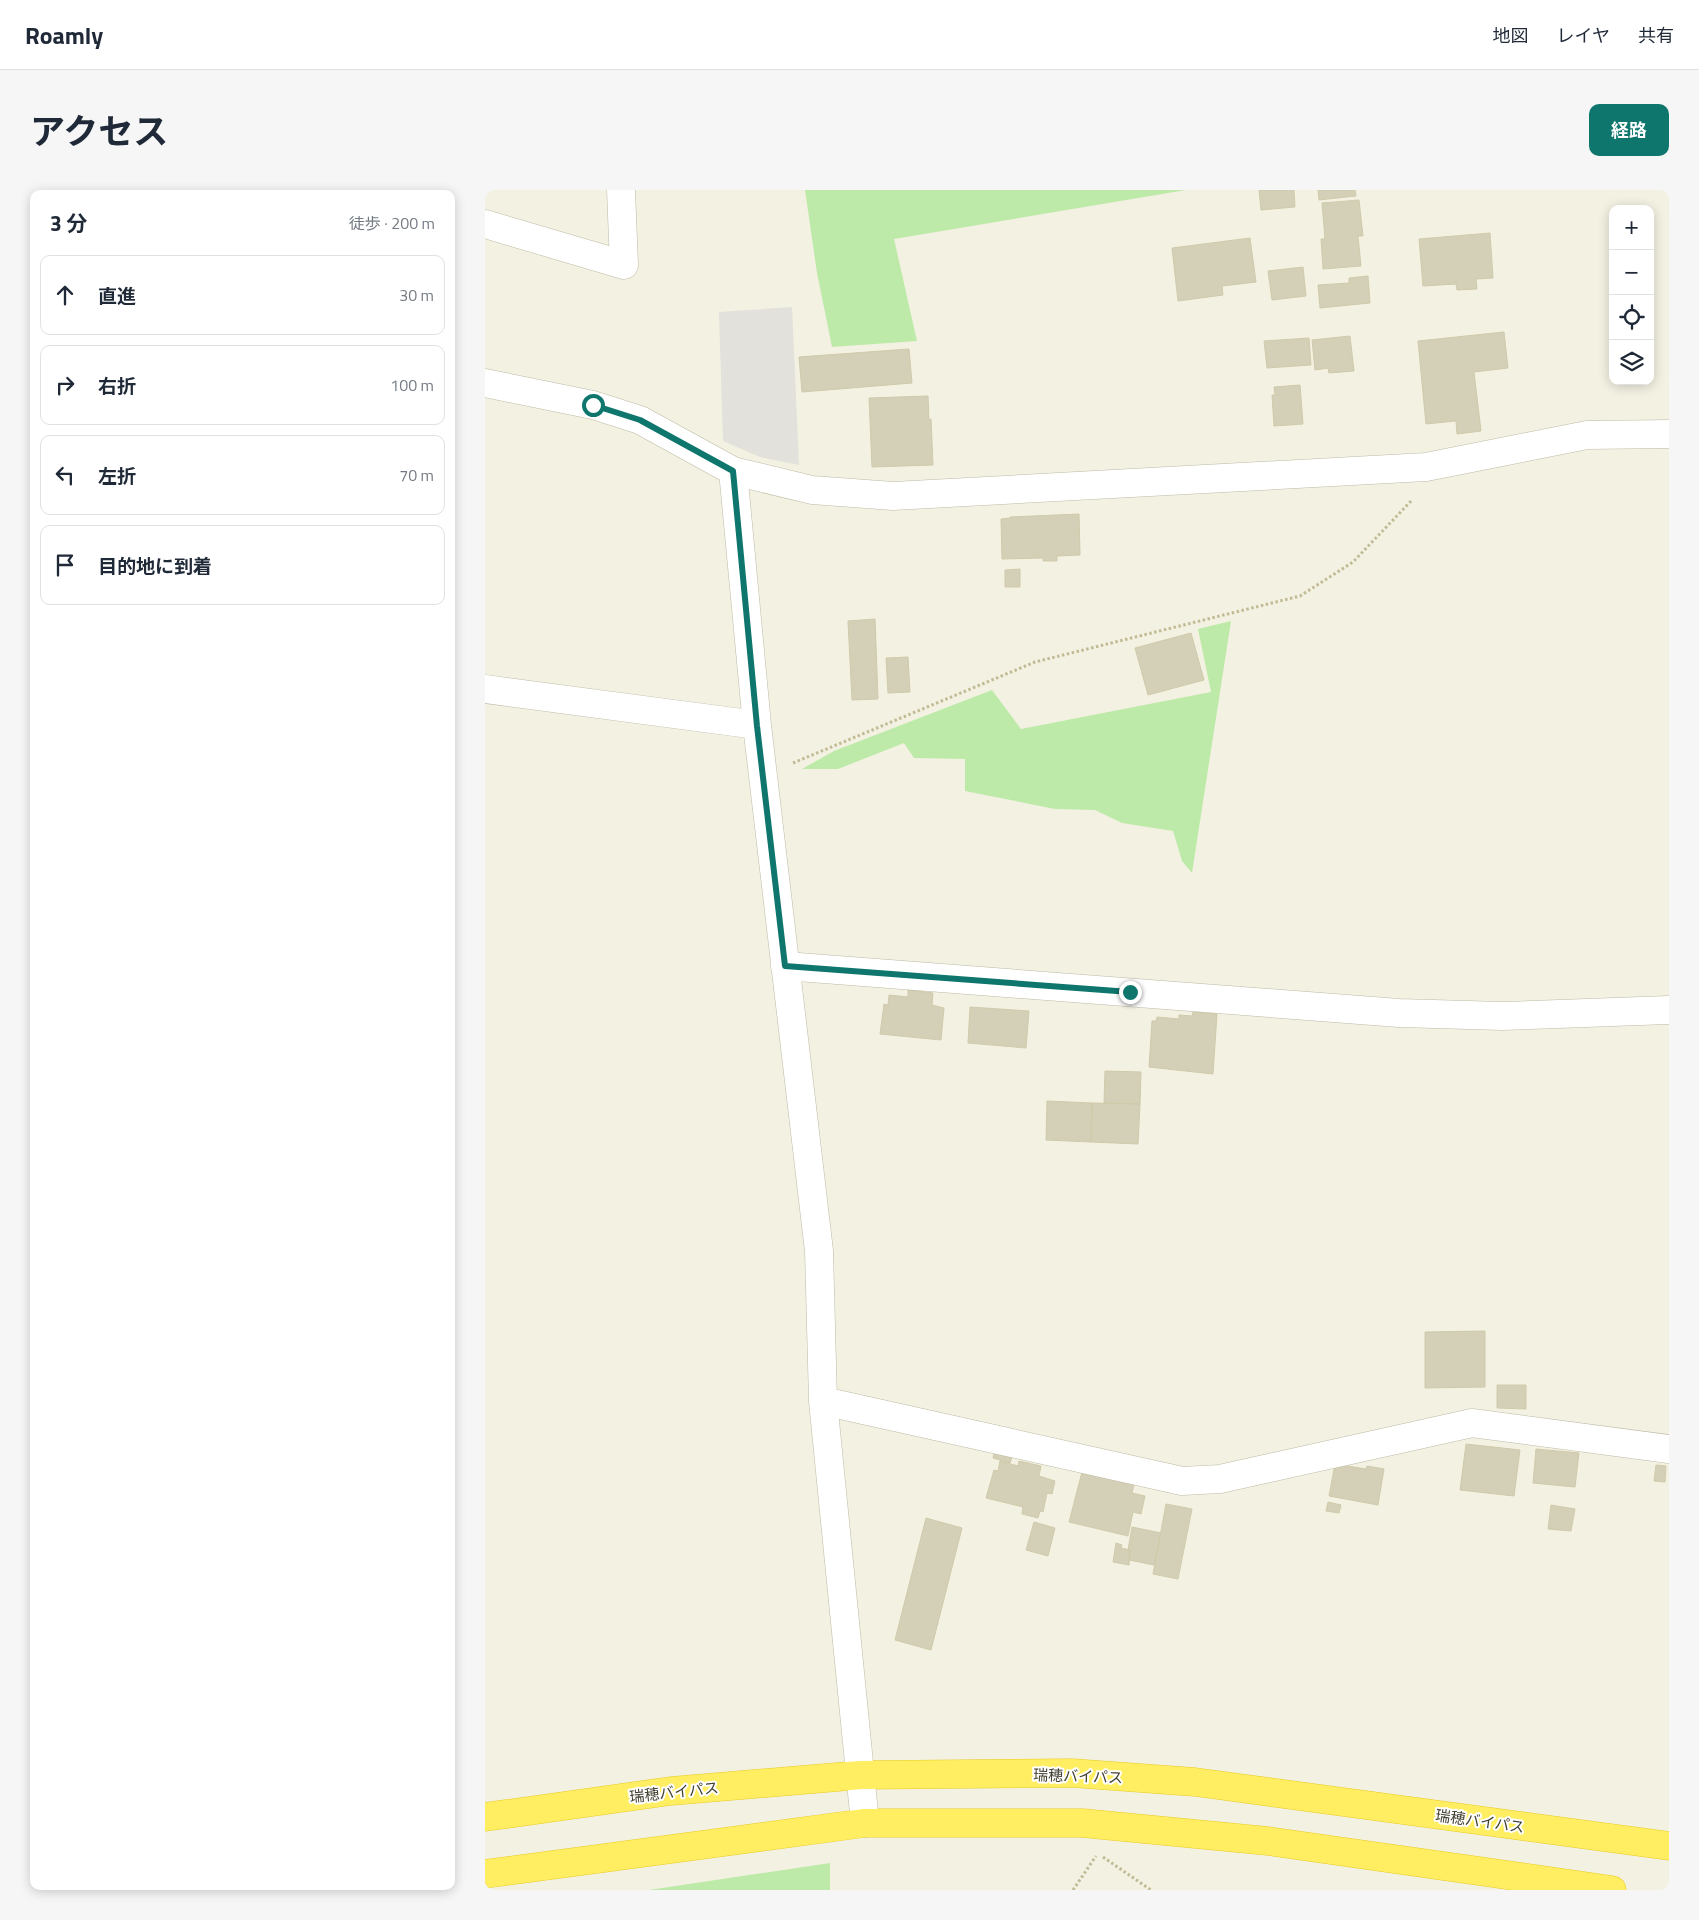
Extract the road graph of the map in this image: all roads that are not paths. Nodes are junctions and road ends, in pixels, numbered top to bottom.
1 (621, 190) edge
2 (485, 224) edge
3 (485, 383) edge
4 (1669, 434) edge
5 (733, 471) junction
6 (485, 689) edge
7 (757, 726) junction
8 (785, 966) junction
9 (1669, 1010) edge
10 (823, 1401) junction
11 (1669, 1449) edge
12 (861, 1775) junction
13 (485, 1817) edge
14 (865, 1824) junction
15 (1669, 1846) edge
16 (485, 1874) edge
17 (1612, 1890) edge

1 - 2 street
3 - 5 street
4 - 5 street
5 - 7 street
6 - 7 street
7 - 8 street
8 - 9 street
8 - 10 street
10 - 11 street
10 - 12 street
12 - 13 highway, 瑞穂バイパス
12 - 14 street
12 - 15 highway, 瑞穂バイパス
14 - 16 highway
14 - 17 highway

